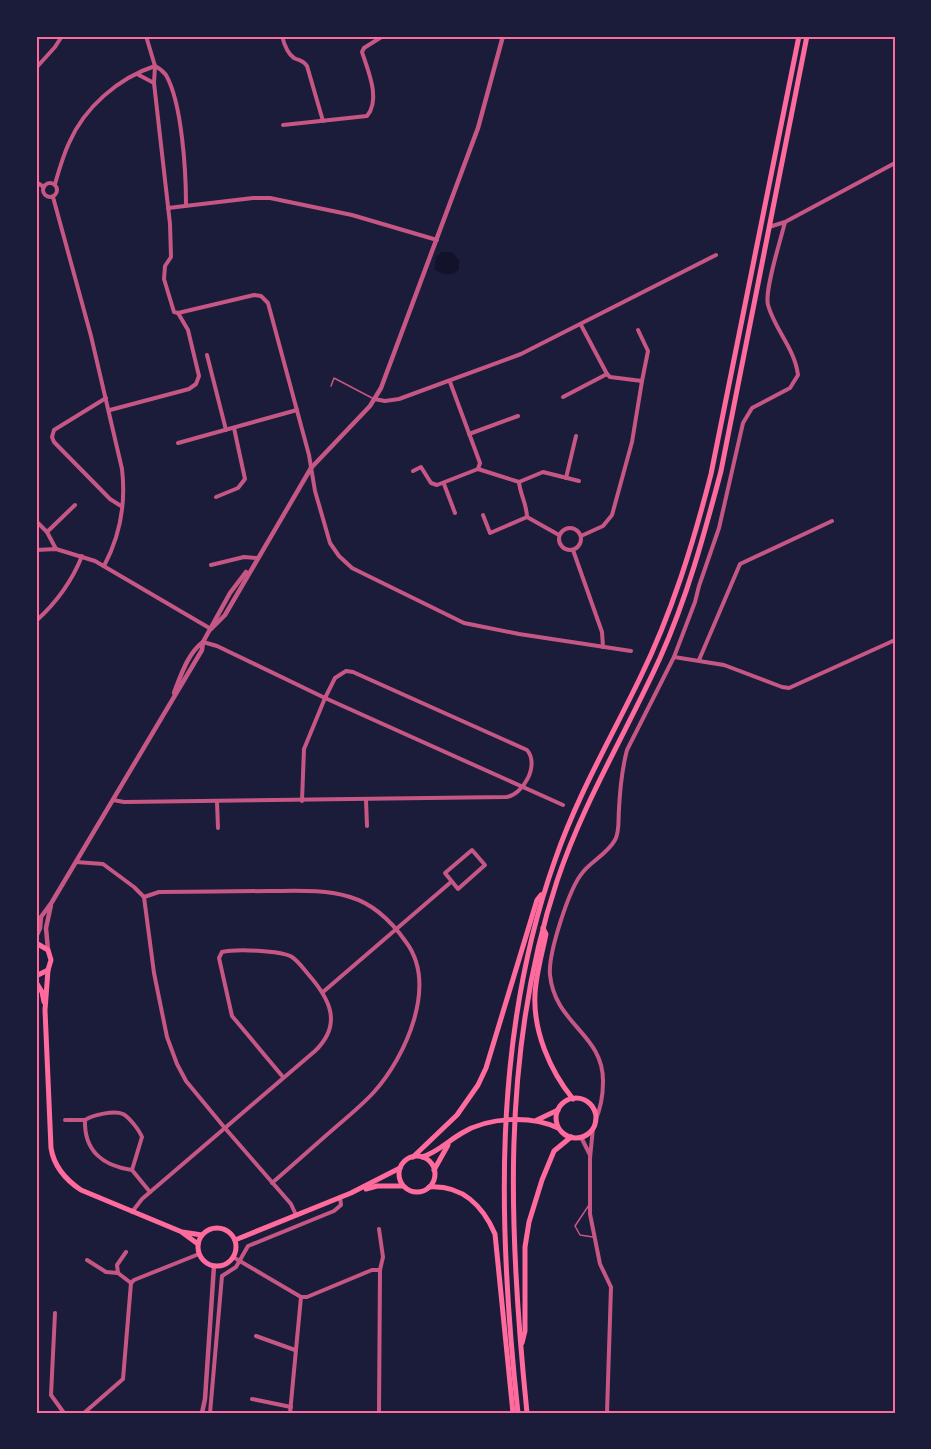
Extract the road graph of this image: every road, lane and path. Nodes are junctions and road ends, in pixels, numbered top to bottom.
1 (62, 36) edge
2 (146, 36) edge
3 (282, 36) edge
4 (383, 36) edge
5 (503, 36) edge
6 (799, 36) edge
7 (807, 36) edge
8 (155, 66) junction
9 (36, 68) edge
10 (136, 74) junction
11 (154, 83) junction
12 (323, 121) junction
13 (283, 125) dead end
14 (895, 163) edge
15 (36, 182) edge
16 (55, 184) junction
17 (44, 186) junction
18 (53, 197) junction
19 (186, 205) junction
20 (168, 207) junction
21 (785, 222) junction
22 (769, 227) junction
23 (437, 240) junction
24 (716, 255) dead end
25 (178, 313) junction
26 (581, 325) junction
27 (638, 330) dead end
28 (207, 355) dead end
29 (607, 374) junction
30 (642, 381) junction
31 (450, 382) junction
32 (331, 386) dead end
33 (562, 397) dead end
34 (107, 398) junction
35 (374, 399) junction
36 (110, 410) junction
37 (297, 410) junction
38 (518, 416) dead end
39 (234, 428) junction
40 (226, 430) junction
41 (469, 434) junction
42 (576, 436) dead end
43 (178, 443) dead end
44 (311, 468) junction
45 (478, 469) junction
46 (413, 471) dead end
47 (566, 478) junction
48 (579, 481) dead end
49 (519, 482) junction
50 (444, 484) junction
51 (216, 497) dead end
52 (75, 505) dead end
53 (122, 506) junction
54 (455, 513) dead end
55 (483, 515) dead end
56 (527, 517) junction
57 (36, 520) edge
58 (831, 521) dead end
59 (48, 532) junction
60 (559, 535) junction
61 (581, 536) junction
62 (56, 549) junction
63 (36, 550) edge
64 (573, 550) junction
65 (82, 556) junction
66 (257, 558) junction
67 (211, 565) dead end
68 (105, 566) junction
69 (36, 621) edge
70 (211, 629) junction
71 (895, 640) edge
72 (203, 642) junction
73 (603, 646) junction
74 (631, 651) dead end
75 (674, 657) junction
76 (699, 660) junction
77 (325, 699) junction
78 (523, 786) junction
79 (113, 800) junction
80 (366, 800) junction
81 (302, 801) junction
82 (217, 802) junction
83 (563, 805) dead end
84 (367, 826) dead end
85 (218, 828) dead end
86 (76, 862) junction
87 (450, 882) junction
88 (544, 891) junction
89 (144, 897) junction
90 (52, 902) junction
91 (542, 928) junction
92 (396, 929) junction
93 (36, 937) edge
94 (36, 943) edge
95 (48, 950) junction
96 (48, 970) junction
97 (36, 976) edge
98 (36, 982) edge
99 (323, 992) junction
100 (45, 1010) junction
101 (283, 1077) junction
102 (573, 1099) junction
103 (558, 1110) junction
104 (65, 1120) dead end
105 (85, 1120) junction
106 (536, 1120) junction
107 (595, 1121) junction
108 (224, 1127) junction
109 (558, 1128) junction
110 (593, 1128) junction
111 (571, 1137) junction
112 (581, 1137) junction
113 (448, 1144) junction
114 (414, 1157) junction
115 (422, 1157) junction
116 (590, 1158) junction
117 (400, 1168) junction
118 (132, 1170) junction
119 (434, 1170) junction
120 (272, 1183) junction
121 (403, 1186) junction
122 (429, 1187) junction
123 (150, 1192) junction
124 (351, 1193) junction
125 (340, 1197) junction
126 (589, 1204) junction
127 (132, 1212) junction
128 (296, 1215) junction
129 (379, 1229) dead end
130 (182, 1232) junction
131 (202, 1235) junction
132 (594, 1237) junction
133 (235, 1240) junction
134 (198, 1244) junction
135 (126, 1252) dead end
136 (199, 1254) junction
137 (233, 1257) junction
138 (87, 1260) dead end
139 (241, 1261) junction
140 (214, 1266) junction
141 (380, 1270) junction
142 (118, 1273) junction
143 (131, 1283) junction
144 (301, 1297) junction
145 (54, 1313) dead end
146 (256, 1336) dead end
147 (295, 1350) junction
148 (521, 1351) junction
149 (252, 1399) dead end
150 (291, 1407) junction
151 (64, 1413) edge
152 (84, 1413) edge
153 (202, 1413) edge
154 (210, 1413) edge
155 (290, 1413) edge
156 (379, 1413) edge
157 (513, 1413) edge
158 (518, 1413) edge
159 (528, 1413) edge
160 (607, 1413) edge

1 - 9 street
2 - 8 street
3 - 12 street
4 - 12 street
5 - 23 street
6 - 88 main road
7 - 22 main road
8 - 10 street
8 - 11 street
8 - 19 street
10 - 11 street
10 - 16 street
11 - 20 street
12 - 13 street
14 - 21 street
15 - 17 street
16 - 17 street
16 - 18 street
17 - 18 street
18 - 34 street
19 - 20 street
19 - 23 street
20 - 25 street
21 - 22 street
21 - 75 street
22 - 91 main road
23 - 35 street
24 - 26 street
25 - 36 street
25 - 37 street
26 - 29 street
26 - 31 street
27 - 30 street
28 - 40 street
29 - 30 street
29 - 33 street
30 - 61 street
31 - 35 street
31 - 41 street
32 - 35 lane
34 - 36 street
34 - 53 street
35 - 44 street
36 - 53 street
37 - 39 street
37 - 44 street
38 - 41 street
39 - 40 street
39 - 51 street
40 - 43 street
41 - 45 street
42 - 47 street
44 - 66 street
44 - 73 street
45 - 49 street
45 - 50 street
46 - 50 street
47 - 48 street
47 - 49 street
49 - 56 street
50 - 54 street
52 - 59 street
53 - 68 street
55 - 56 street
56 - 60 street
57 - 59 street
58 - 76 street
59 - 62 street
60 - 61 street
60 - 64 street
61 - 64 street
62 - 63 street
62 - 65 street
64 - 73 street
65 - 68 street
65 - 69 street
66 - 67 street
66 - 70 street
68 - 70 street
70 - 72 street
71 - 76 street
72 - 77 street
72 - 79 street
73 - 74 street
75 - 76 street
75 - 107 street
77 - 78 street
77 - 78 street
77 - 81 street
78 - 80 street
78 - 83 street
79 - 82 street
79 - 86 street
80 - 81 street
80 - 84 street
81 - 82 street
82 - 85 street
86 - 89 street
86 - 90 street
87 - 87 street
87 - 92 street
88 - 114 main road
88 - 158 main road
89 - 92 street
89 - 108 street
90 - 93 street
90 - 95 street
91 - 102 main road
91 - 148 main road
92 - 99 street
92 - 120 street
94 - 95 main road
95 - 96 main road
96 - 97 main road
96 - 100 main road
98 - 100 main road
99 - 101 street
99 - 101 street
100 - 127 main road
101 - 108 street
102 - 103 main road
102 - 107 main road
103 - 106 main road
103 - 109 main road
104 - 105 street
105 - 118 street
105 - 118 street
106 - 109 main road
106 - 113 main road
107 - 110 main road
108 - 120 street
108 - 123 street
109 - 111 main road
110 - 112 main road
110 - 116 street
111 - 112 main road
111 - 148 main road
112 - 116 street
113 - 115 main road
113 - 119 main road
114 - 115 main road
114 - 117 main road
115 - 119 main road
116 - 126 street
117 - 121 main road
117 - 124 main road
118 - 123 street
119 - 122 main road
120 - 128 street
121 - 122 main road
121 - 124 main road
122 - 157 main road
123 - 127 street
124 - 125 main road
125 - 128 main road
125 - 139 street
126 - 132 street
126 - 132 lane
127 - 130 main road
128 - 133 main road
129 - 141 street
130 - 131 main road
130 - 134 main road
131 - 133 main road
131 - 134 main road
132 - 160 street
133 - 137 main road
134 - 136 main road
135 - 142 street
136 - 140 main road
136 - 143 street
137 - 139 street
137 - 140 main road
138 - 142 street
139 - 144 street
139 - 154 street
140 - 153 street
141 - 144 street
141 - 156 street
142 - 143 street
143 - 152 street
144 - 147 street
145 - 151 street
146 - 147 street
147 - 150 street
148 - 159 main road
149 - 150 street
150 - 155 street

